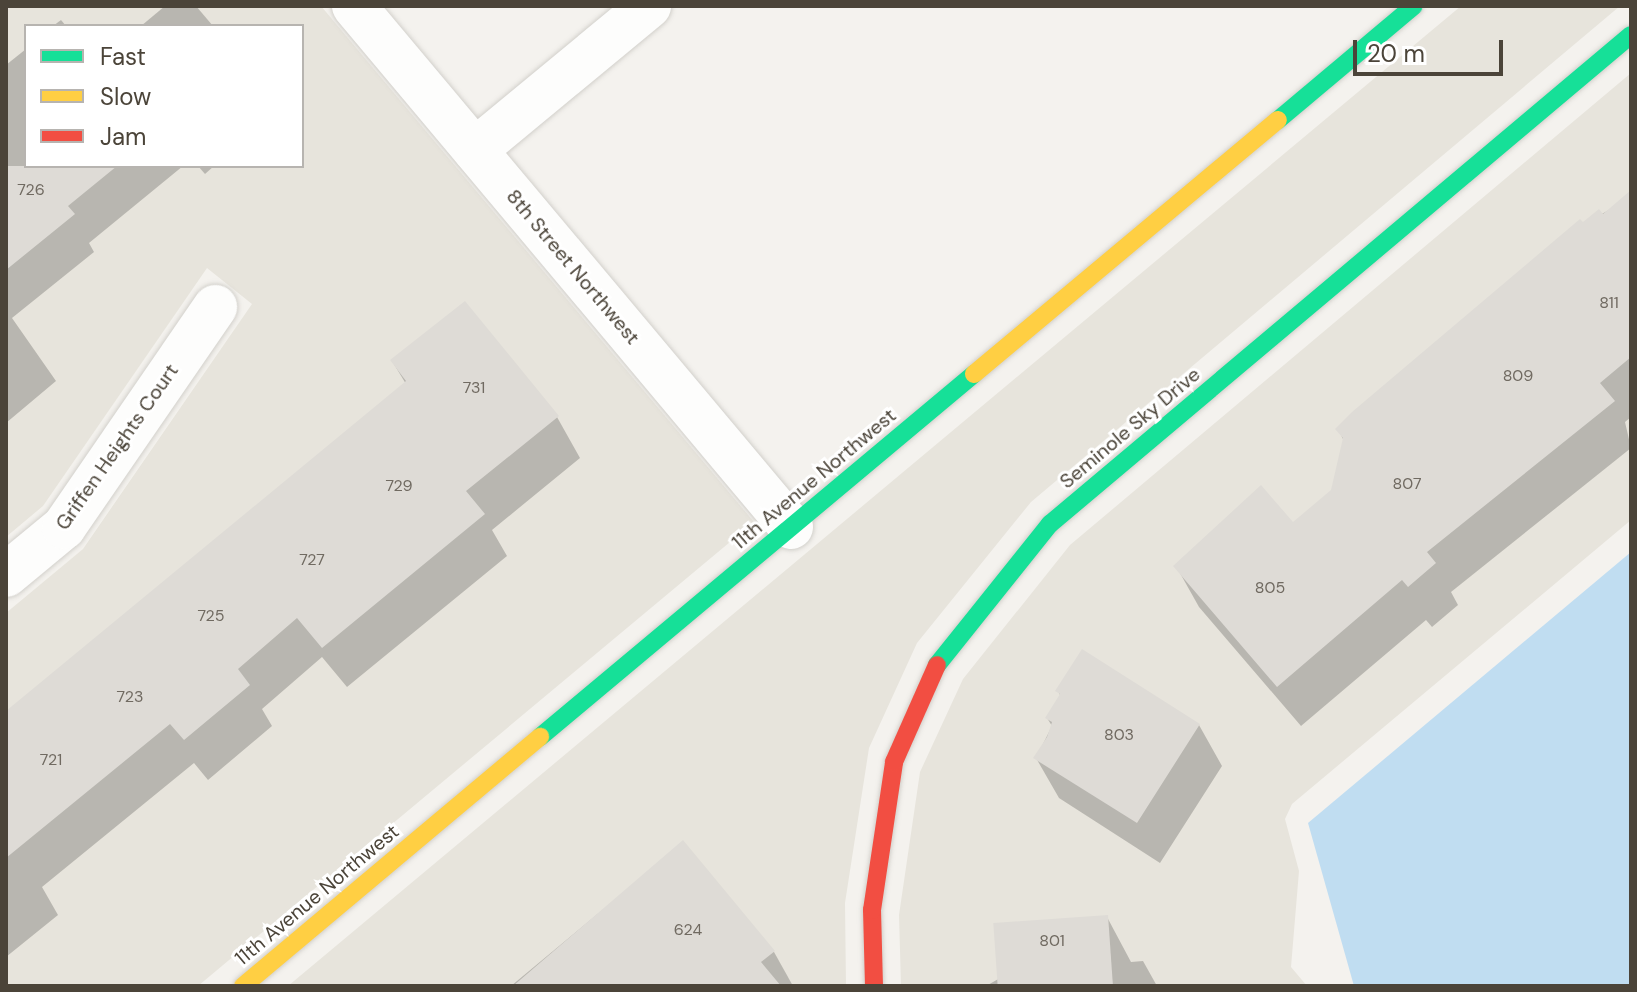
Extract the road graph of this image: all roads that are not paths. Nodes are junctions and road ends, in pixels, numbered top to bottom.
1 (354, 6) edge
2 (649, 6) edge
3 (1414, 6) edge
4 (1631, 35) edge
5 (475, 150) junction
6 (215, 307) dead end
7 (791, 527) junction
8 (6, 575) edge
9 (243, 986) edge
10 (874, 986) edge

1 - 5 street, 8th Street Northwest
2 - 5 street
3 - 7 street, 11th Avenue Northwest
4 - 10 street, Seminole Sky Drive
5 - 7 street, 8th Street Northwest
6 - 8 street, Griffen Heights Court
7 - 9 street, 11th Avenue Northwest

